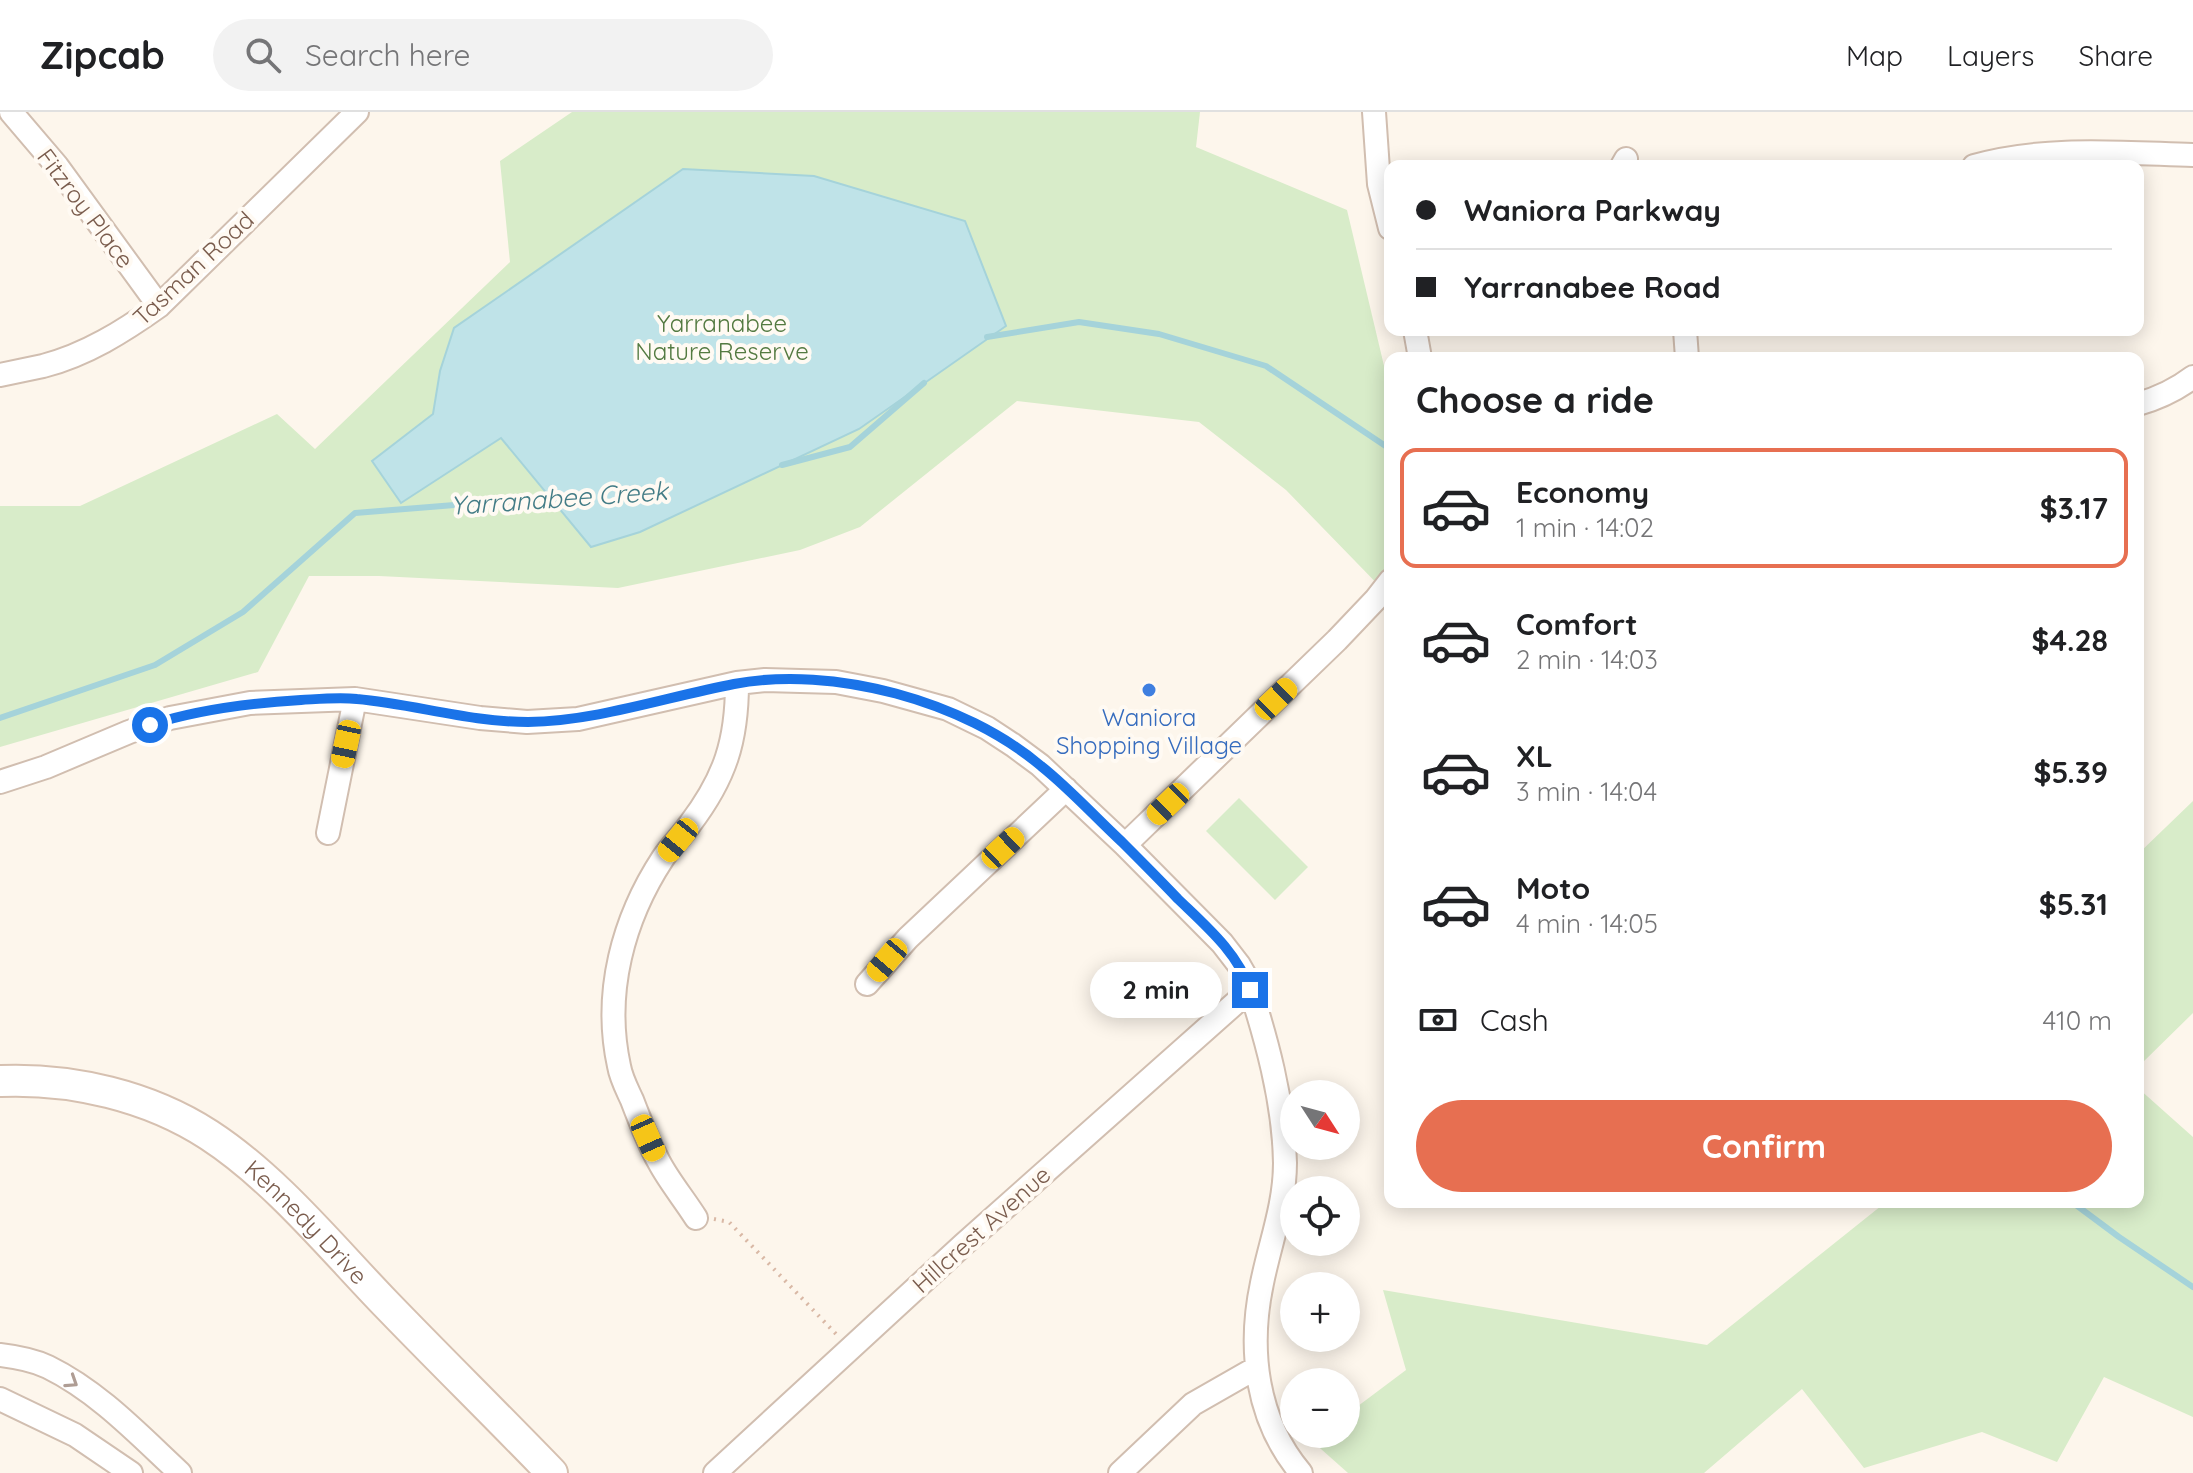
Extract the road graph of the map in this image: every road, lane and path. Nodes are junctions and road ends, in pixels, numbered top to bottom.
1 (11, 112) edge
2 (357, 112) edge
3 (1374, 112) edge
4 (2193, 155) edge
5 (2000, 160) edge
6 (1384, 204) edge
7 (159, 306) junction
8 (0, 375) edge
9 (2193, 377) edge
10 (2144, 402) edge
11 (1384, 589) edge
12 (737, 683) junction
13 (355, 699) junction
14 (0, 782) edge
15 (1066, 789) junction
16 (328, 833) dead end
17 (1125, 845) junction
18 (867, 984) dead end
19 (1250, 990) junction
20 (0, 1081) edge
21 (696, 1218) joint
22 (849, 1347) junction
23 (0, 1355) edge
24 (1256, 1368) junction
25 (0, 1399) edge
26 (131, 1473) edge
27 (180, 1473) edge
28 (552, 1473) edge
29 (715, 1473) edge
30 (1120, 1473) edge
31 (1301, 1473) edge

1 - 7 street, Fitzroy Place
2 - 7 street, Tasman Road
3 - 6 street
4 - 5 street
7 - 8 street, Tasman Road
9 - 10 street
11 - 17 street
12 - 13 street
12 - 15 street
12 - 21 street
13 - 14 street
13 - 16 street
15 - 17 street
15 - 18 street
17 - 19 street
19 - 22 street, Hillcrest Avenue
19 - 24 street
20 - 28 main road, Kennedy Drive
21 - 22 path
22 - 29 street, Hillcrest Avenue
23 -> 27 street
24 - 30 street
24 - 31 street
25 - 26 street

